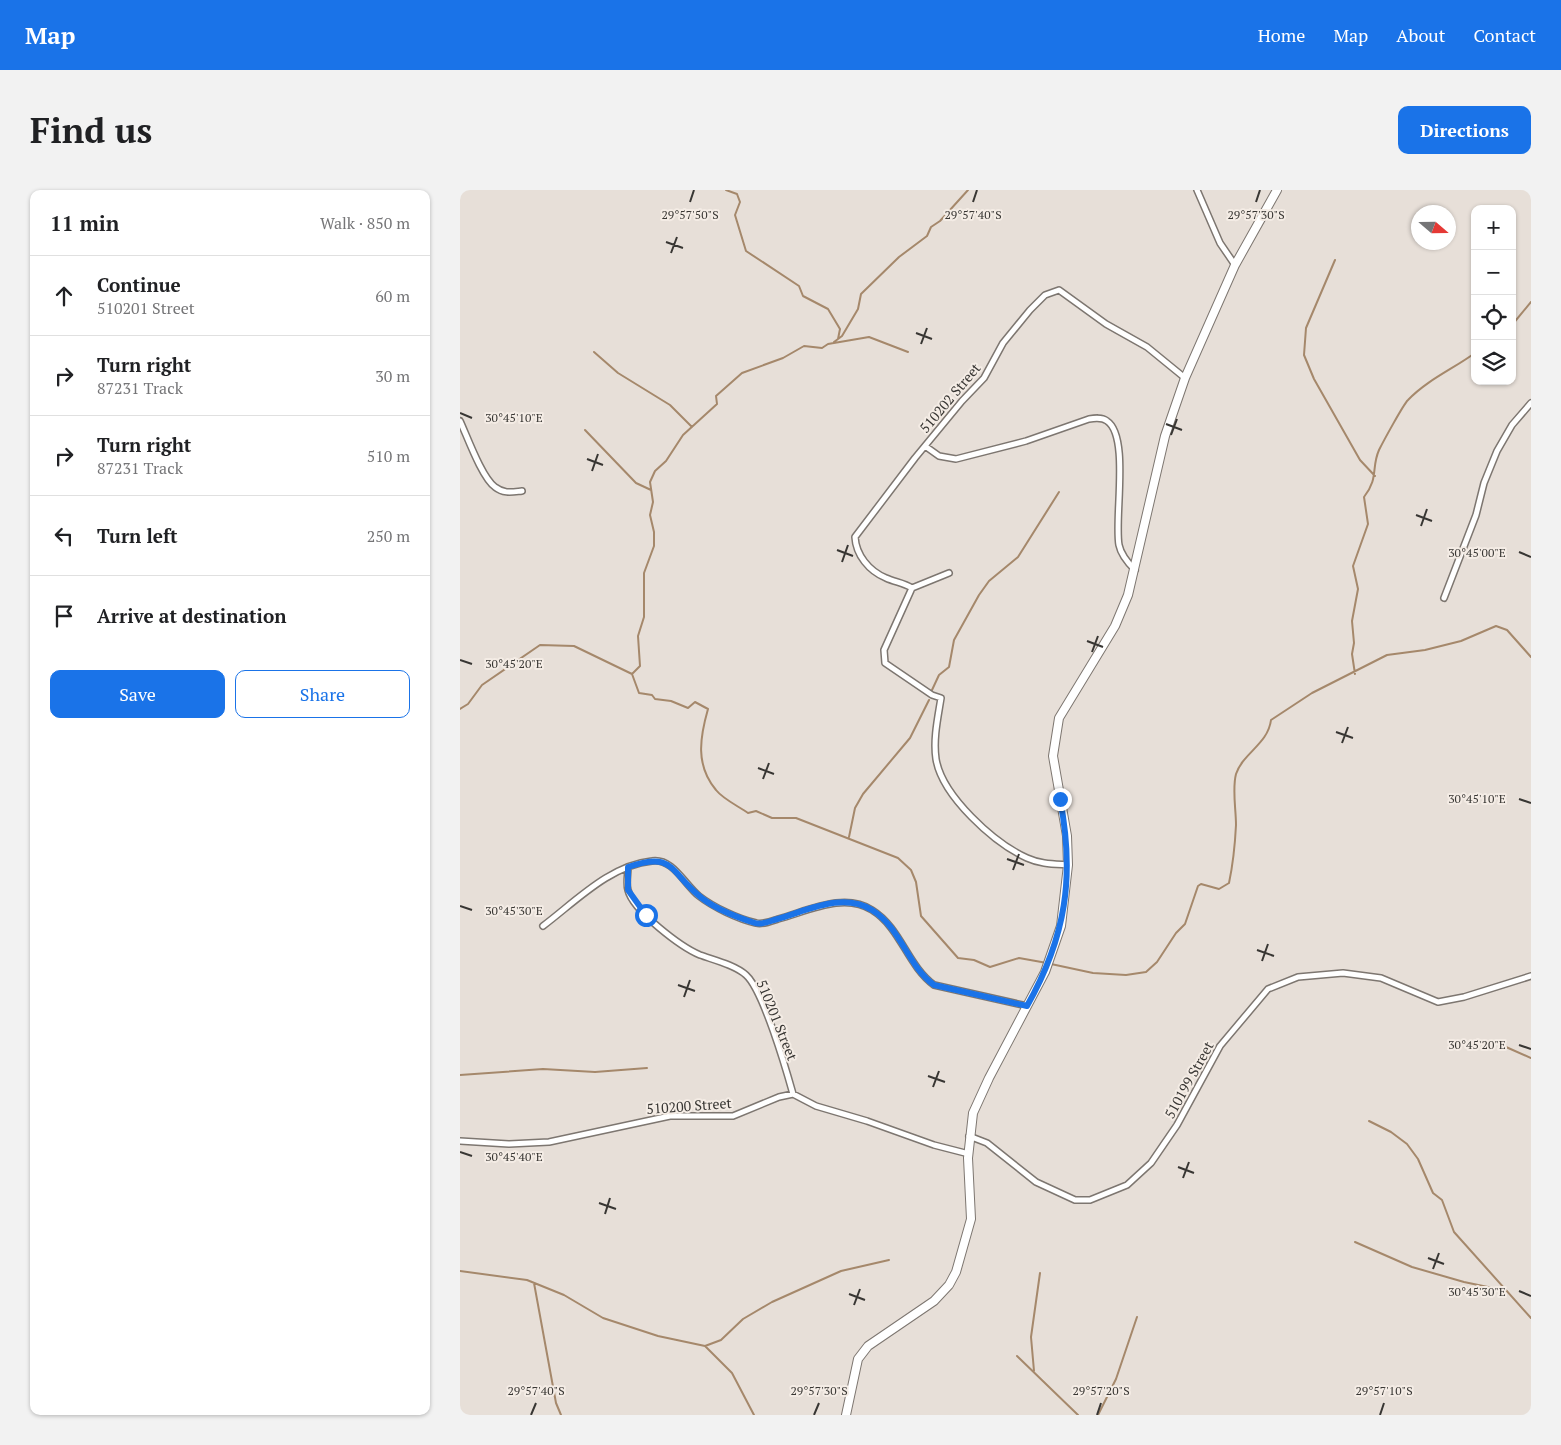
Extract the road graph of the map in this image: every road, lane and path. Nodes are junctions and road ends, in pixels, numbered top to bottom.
1 (1197, 190) edge
2 (1277, 190) edge
3 (1235, 265) junction
4 (1185, 378) junction
5 (1531, 403) edge
6 (460, 420) edge
7 (925, 446) junction
8 (522, 491) dead end
9 (1135, 571) junction
10 (949, 573) dead end
11 (912, 588) junction
12 (1444, 598) dead end
13 (1068, 865) junction
14 (628, 867) junction
15 (543, 926) dead end
16 (1531, 976) edge
17 (1027, 1006) junction
18 (793, 1094) junction
19 (969, 1136) junction
20 (460, 1142) edge
21 (969, 1154) junction
22 (846, 1415) edge

1 - 3 street
2 - 3 street
3 - 4 street
4 - 7 street, 510202 Street
4 - 9 street
5 - 12 street
6 - 8 street
7 - 9 street
7 - 11 street, 510202 Street
9 - 13 street
10 - 11 street
11 - 13 street
13 - 17 street
14 - 15 street
14 - 17 street
14 - 18 street, 510201 Street
16 - 19 street, 510199 Street
17 - 19 street
18 - 20 street, 510200 Street
18 - 21 street
19 - 21 street
21 - 22 street

